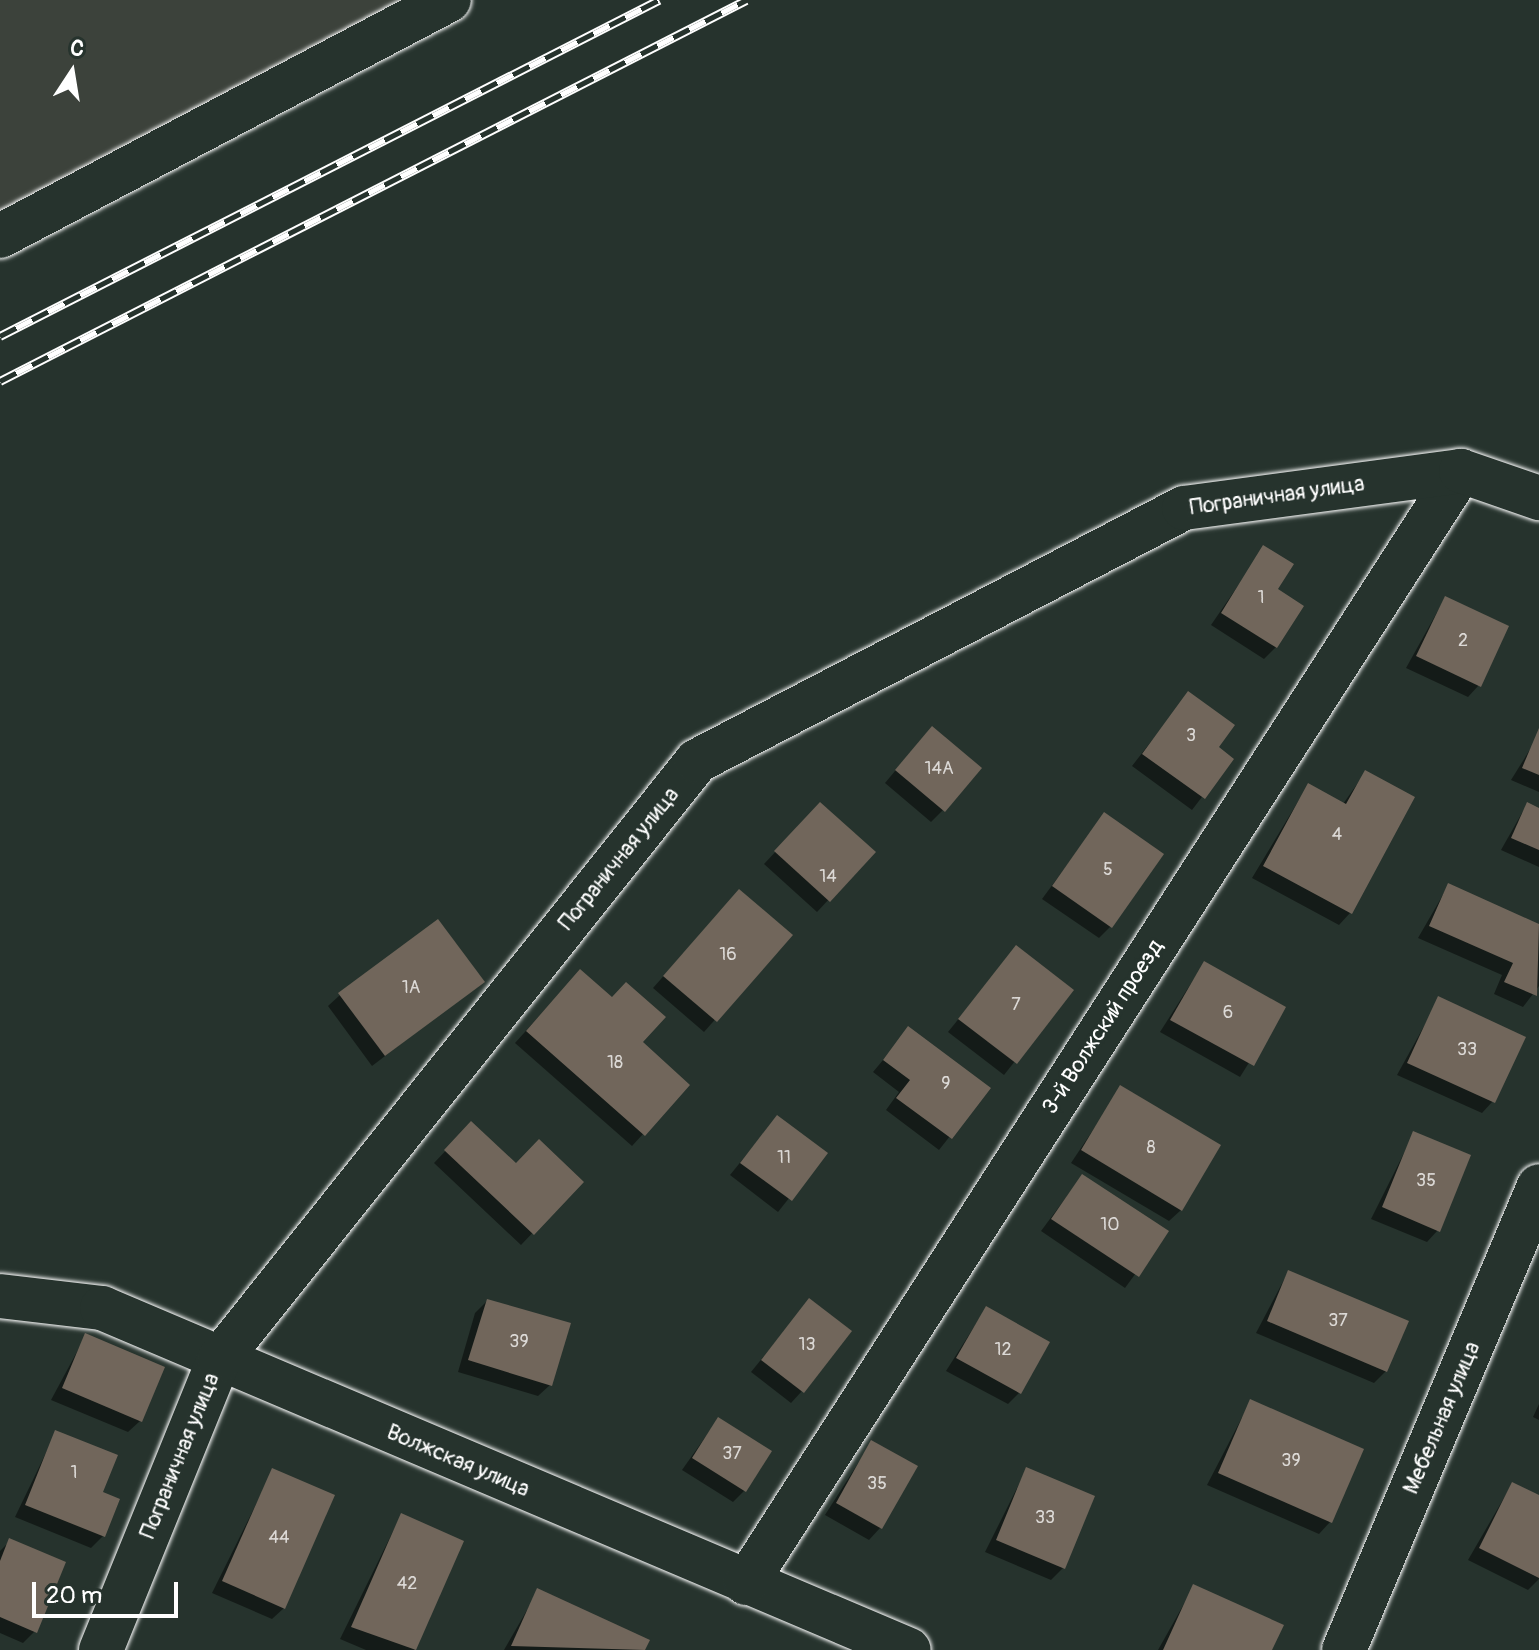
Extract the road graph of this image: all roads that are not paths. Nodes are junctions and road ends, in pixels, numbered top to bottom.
1 (449, 0) edge
2 (0, 236) edge
3 (1461, 471) junction
4 (1539, 498) edge
5 (1539, 1186) edge
6 (0, 1296) edge
7 (219, 1360) junction
8 (746, 1583) junction
9 (101, 1650) edge
10 (909, 1650) edge
11 (1344, 1650) edge

1 - 2 street
3 - 4 street
3 - 7 street, Пограничная улица
3 - 8 street, 3-й Волжский проезд
5 - 11 street, Мебельная улица
6 - 7 street, Волжская улица
7 - 8 street, Волжская улица
7 - 9 street, Пограничная улица
8 - 10 street, Волжская улица

